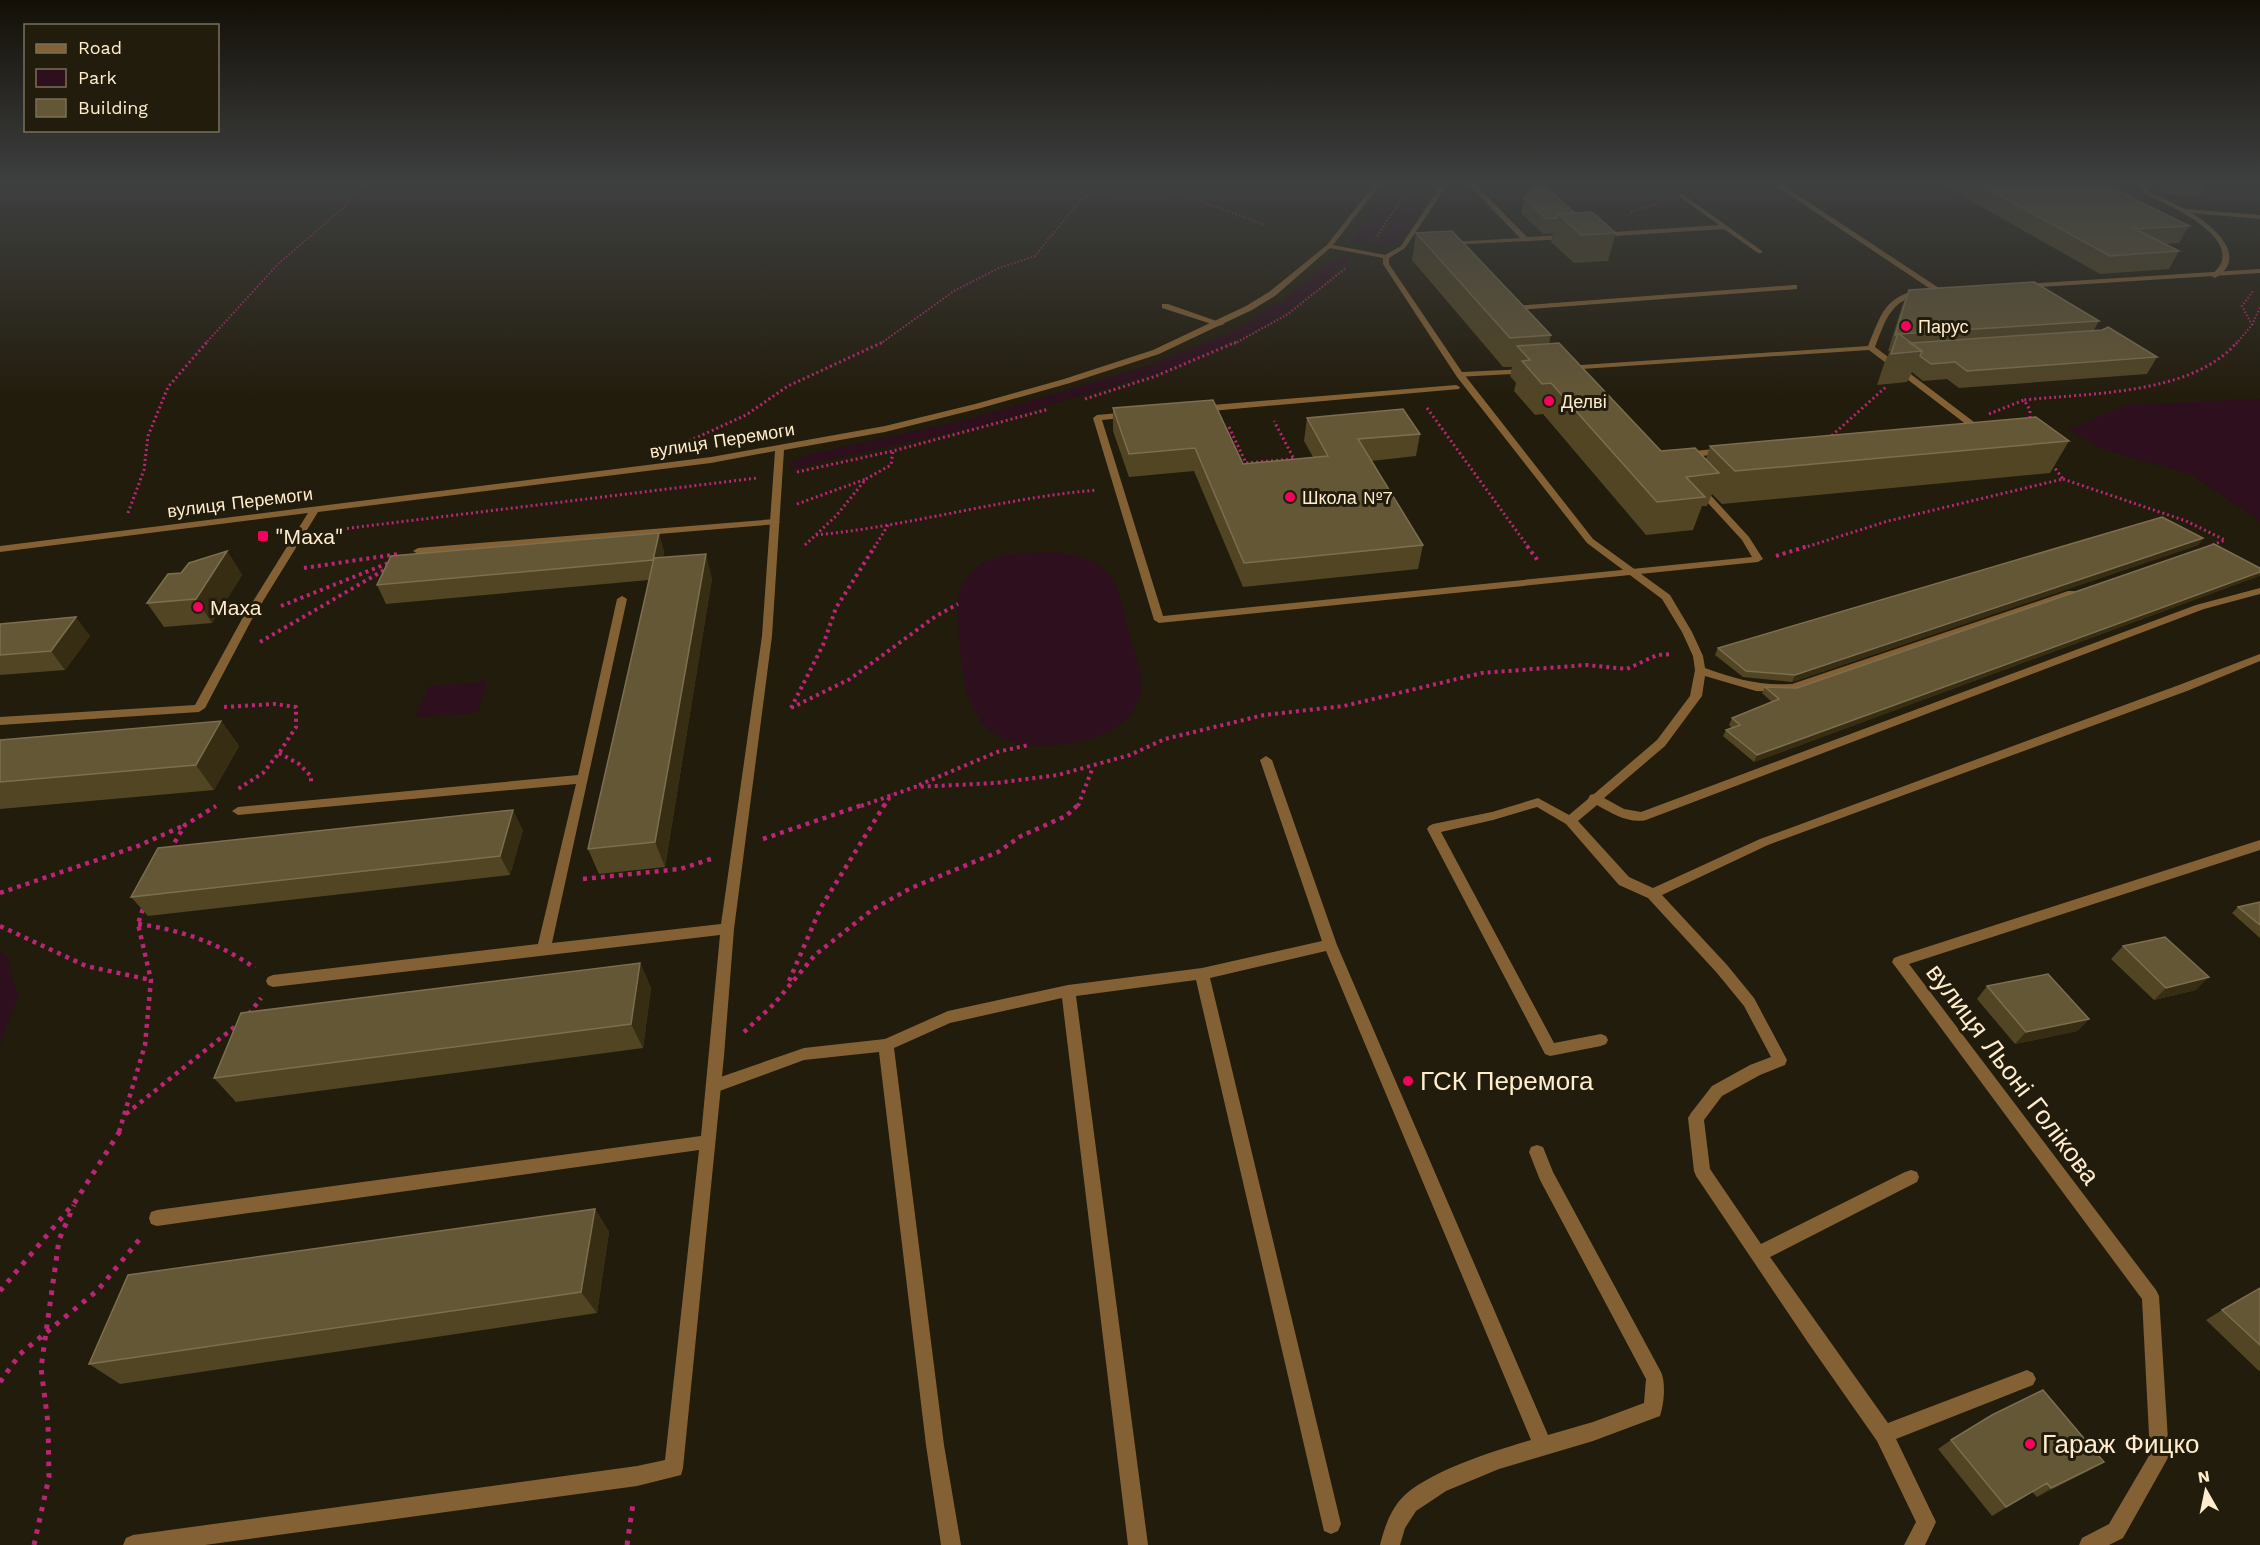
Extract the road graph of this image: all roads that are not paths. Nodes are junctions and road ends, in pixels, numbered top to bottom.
1 (1319, 254) edge
2 (1375, 254) edge
3 (1390, 254) edge
4 (1883, 254) edge
5 (2225, 254) edge
6 (1386, 256) junction
7 (2260, 271) edge
8 (2215, 276) junction
9 (2018, 286) edge
10 (1794, 287) dead end
11 (1938, 290) junction
12 (1949, 290) edge
13 (1165, 306) dead end
14 (1520, 316) edge
15 (1221, 324) junction
16 (1871, 348) junction
17 (1558, 360) edge
18 (1565, 368) junction
19 (1553, 369) edge
20 (1542, 370) edge
21 (1460, 375) junction
22 (1456, 387) dead end
23 (1189, 410) edge
24 (1143, 414) edge
25 (1952, 430) edge
26 (780, 449) junction
27 (1737, 450) edge
28 (1670, 457) edge
29 (1693, 481) edge
30 (315, 509) junction
31 (776, 517) junction
32 (0, 549) edge
33 (418, 551) edge
34 (1633, 570) junction
35 (2082, 590) edge
36 (2260, 591) edge
37 (622, 599) dead end
38 (2260, 657) edge
39 (1700, 670) junction
40 (0, 721) edge
41 (1266, 760) dead end
42 (583, 778) junction
43 (1594, 798) junction
44 (238, 811) dead end
45 (1570, 821) junction
46 (2260, 845) edge
47 (1653, 894) junction
48 (727, 929) junction
49 (1330, 945) junction
50 (544, 949) junction
51 (1202, 974) junction
52 (273, 981) road end
53 (1068, 991) junction
54 (1601, 1040) dead end
55 (886, 1045) junction
56 (714, 1086) junction
57 (708, 1142) junction
58 (1537, 1152) dead end
59 (1911, 1177) dead end
60 (157, 1218) road end
61 (1758, 1254) junction
62 (2027, 1379) dead end
63 (1884, 1434) junction
64 (1543, 1446) junction
65 (1331, 1524) dead end
66 (133, 1545) edge
67 (951, 1545) edge
68 (1138, 1545) edge
69 (1390, 1545) edge
70 (1914, 1545) edge
71 (2090, 1545) edge

1 - 15 street, вулиця Перемоги
2 - 6 street
3 - 6 street
4 - 11 street
5 - 8 street
6 - 21 street
7 - 8 street
8 - 9 street
10 - 14 street
11 - 12 street
11 - 16 street
13 - 15 street
15 - 26 street, вулиця Перемоги
16 - 18 street
16 - 25 street
17 - 18 street
18 - 19 street
20 - 21 street
21 - 34 street
22 - 23 street
24 - 34 street
26 - 30 street, вулиця Перемоги
26 - 31 street
27 - 28 street
29 - 34 street
30 - 32 street, вулиця Перемоги
30 - 40 street
31 - 33 street
31 - 48 street
34 - 39 street
35 - 39 street
36 - 43 street
37 - 42 street
38 - 47 street
39 - 43 street
41 - 49 street
42 - 44 street
42 - 50 street
43 - 45 street
45 - 47 street
45 - 54 street
46 - 71 street, вулиця Льоні Голікова
47 - 61 street
48 - 50 street
48 - 56 street
49 - 51 street
49 - 64 street
50 - 52 street
51 - 53 street
51 - 65 street
53 - 55 street
53 - 68 street
55 - 56 street
55 - 67 street
56 - 57 street
57 - 60 street
57 - 66 street
58 - 64 street
59 - 61 street
61 - 63 street
62 - 63 street
63 - 70 street
64 - 69 street

